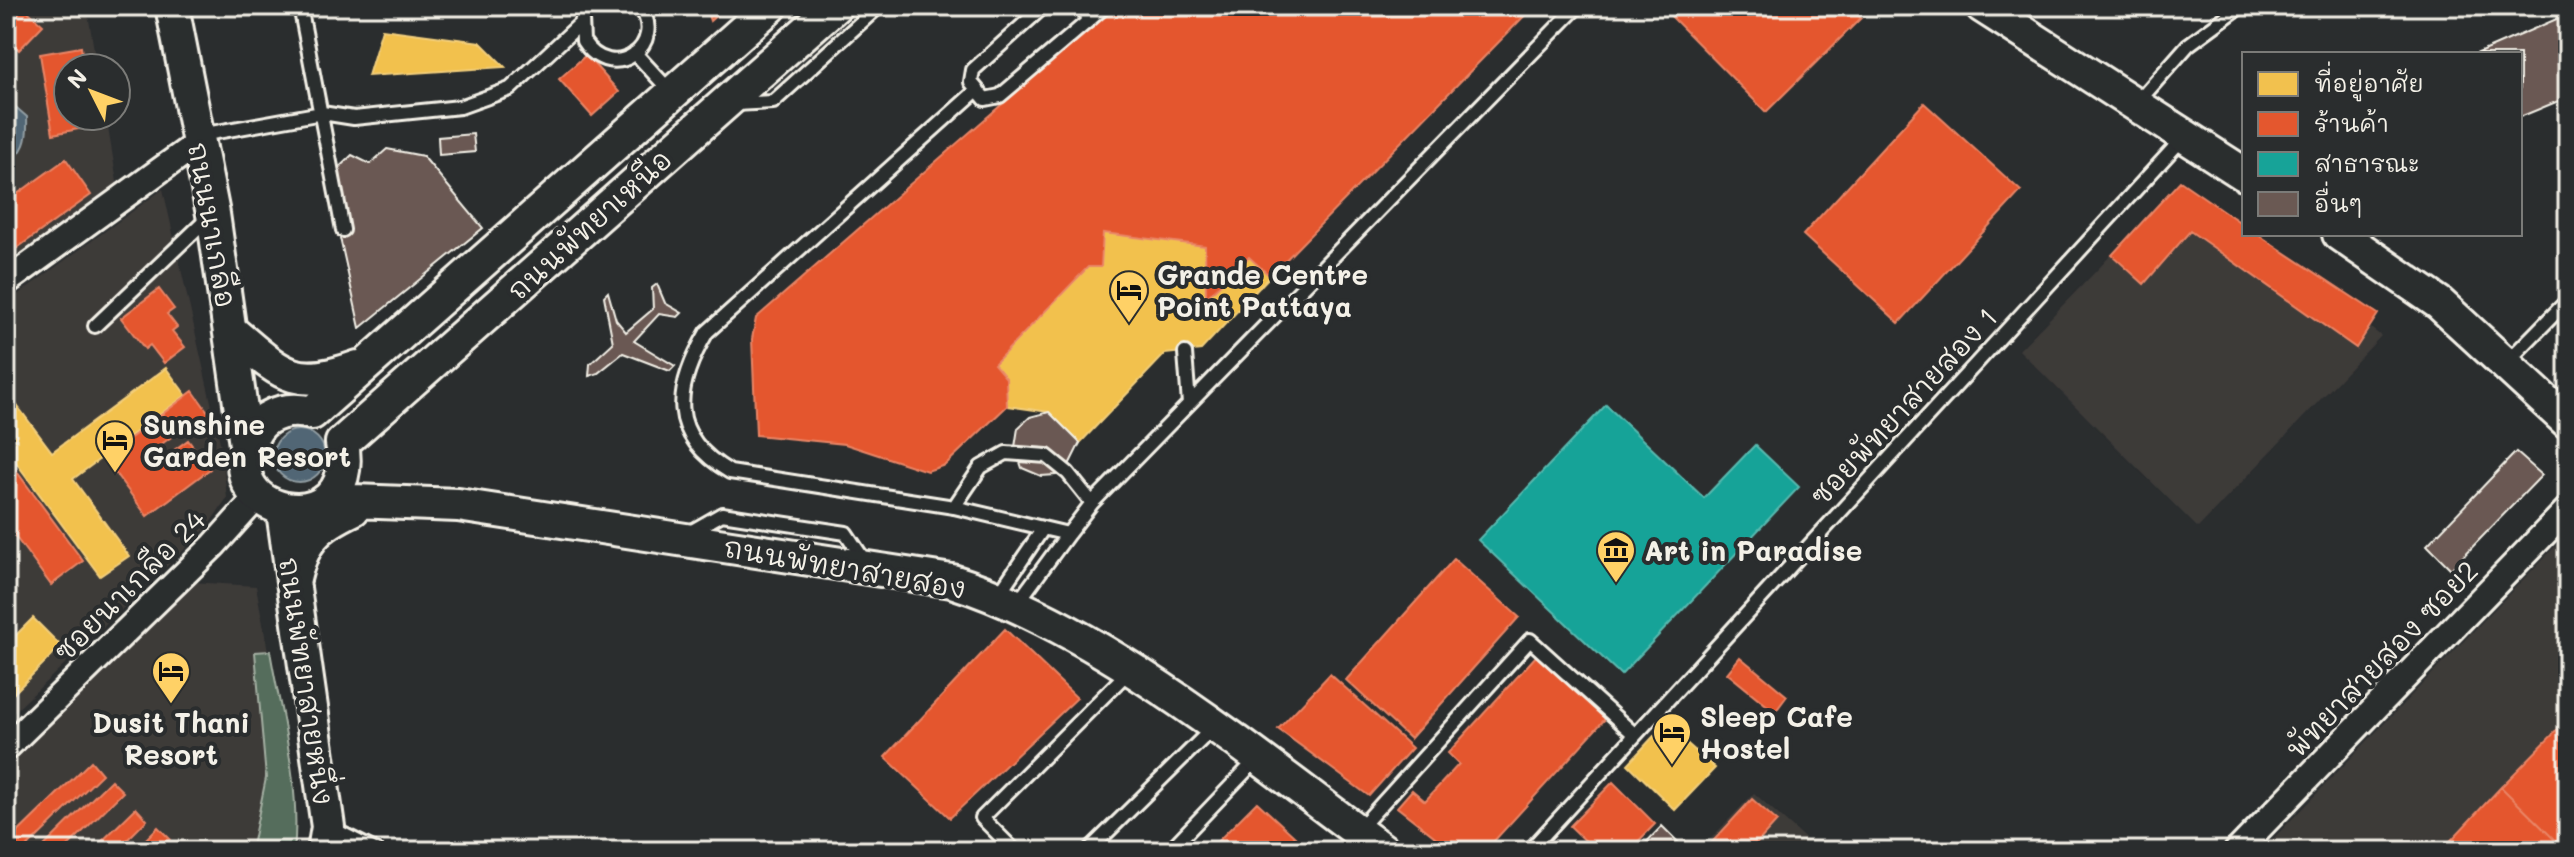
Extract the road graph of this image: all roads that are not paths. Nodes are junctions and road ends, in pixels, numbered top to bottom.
1 (172, 6) edge
2 (300, 6) edge
3 (590, 6) edge
4 (639, 6) edge
5 (771, 6) edge
6 (835, 6) edge
7 (879, 6) edge
8 (1044, 6) edge
9 (1086, 6) edge
10 (1105, 6) edge
11 (1578, 6) edge
12 (1982, 6) edge
13 (2241, 6) edge
14 (582, 22) junction
15 (1087, 22) junction
16 (635, 53) junction
17 (976, 91) junction
18 (672, 94) junction
19 (724, 104) junction
20 (2136, 104) junction
21 (322, 113) junction
22 (2184, 136) junction
23 (198, 139) junction
24 (2242, 173) edge
25 (213, 214) junction
26 (343, 230) dead end
27 (2342, 236) edge
28 (6, 282) edge
29 (2568, 300) edge
30 (95, 326) dead end
31 (231, 331) junction
32 (1185, 353) dead end
33 (367, 364) junction
34 (2505, 364) junction
35 (1189, 404) junction
36 (2568, 422) edge
37 (246, 445) junction
38 (327, 500) junction
39 (369, 502) junction
40 (270, 503) junction
41 (1092, 503) junction
42 (954, 507) junction
43 (2568, 509) edge
44 (1042, 530) junction
45 (1068, 534) junction
46 (292, 590) junction
47 (1007, 600) junction
48 (1130, 670) junction
49 (1214, 727) junction
50 (1634, 734) junction
51 (6, 748) edge
52 (1258, 758) junction
53 (1357, 831) junction
54 (326, 839) edge
55 (377, 851) edge
56 (1015, 851) edge
57 (1088, 851) edge
58 (1169, 851) edge
59 (1384, 851) edge
60 (1529, 851) edge
61 (2237, 851) edge

1 - 23 main road, ถนนนาเกลือ
2 - 21 lane
3 - 14 lane
4 - 16 lane
5 - 18 main road, ถนนพัทยาเหนือ
6 - 19 main road, ถนนพัทยาเหนือ
7 - 19 lane
8 - 17 lane
9 - 15 lane
10 - 15 lane
11 - 35 lane
12 - 20 main road
13 - 20 lane
14 - 16 lane
14 - 21 lane
15 - 17 lane
16 - 18 lane
17 - 42 lane
18 - 33 main road, ถนนพัทยาเหนือ
19 - 38 main road, ถนนพัทยาเหนือ
20 - 22 main road
21 - 23 lane
21 - 26 lane
22 - 24 main road
22 - 50 lane, ซอยพัทยาสายสอง 1
23 - 25 main road, ถนนนาเกลือ
23 - 28 street
25 - 30 lane
25 - 31 main road, ถนนนาเกลือ
27 - 34 main road
29 - 34 lane
31 - 33 main road
31 - 37 main road, ถนนนาเกลือ
32 - 35 lane
33 - 37 main road, ถนนพัทยาเหนือ
34 - 36 main road
35 - 41 lane
37 - 40 main road, ถนนนาเกลือ
38 - 39 main road, ถนนพัทยาสายสอง
38 - 40 main road, ถนนพัทยาสายสอง
39 - 46 main road
39 - 47 main road, ถนนพัทยาสายสอง
40 - 46 main road, ถนนพัทยาสายหนึ่ง
40 - 51 street, ซอยนาเกลือ 24
41 - 42 lane
41 - 45 lane
42 - 44 lane
43 - 61 street, พัทยาสายสอง ซอย2
44 - 45 lane
44 - 47 lane
45 - 47 lane
46 - 54 main road, ถนนพัทยาสายหนึ่ง
47 - 48 main road, ถนนพัทยาสายสอง
48 - 49 main road, ถนนพัทยาสายสอง
48 - 56 lane
49 - 52 main road, ถนนพัทยาสายสอง
49 - 57 lane
50 - 53 lane
50 - 60 lane, ซอยพัทยาสายสอง 1
52 - 53 main road, ถนนพัทยาสายสอง
52 - 58 lane
53 - 59 main road, ถนนพัทยาสายสอง
54 - 55 lane

